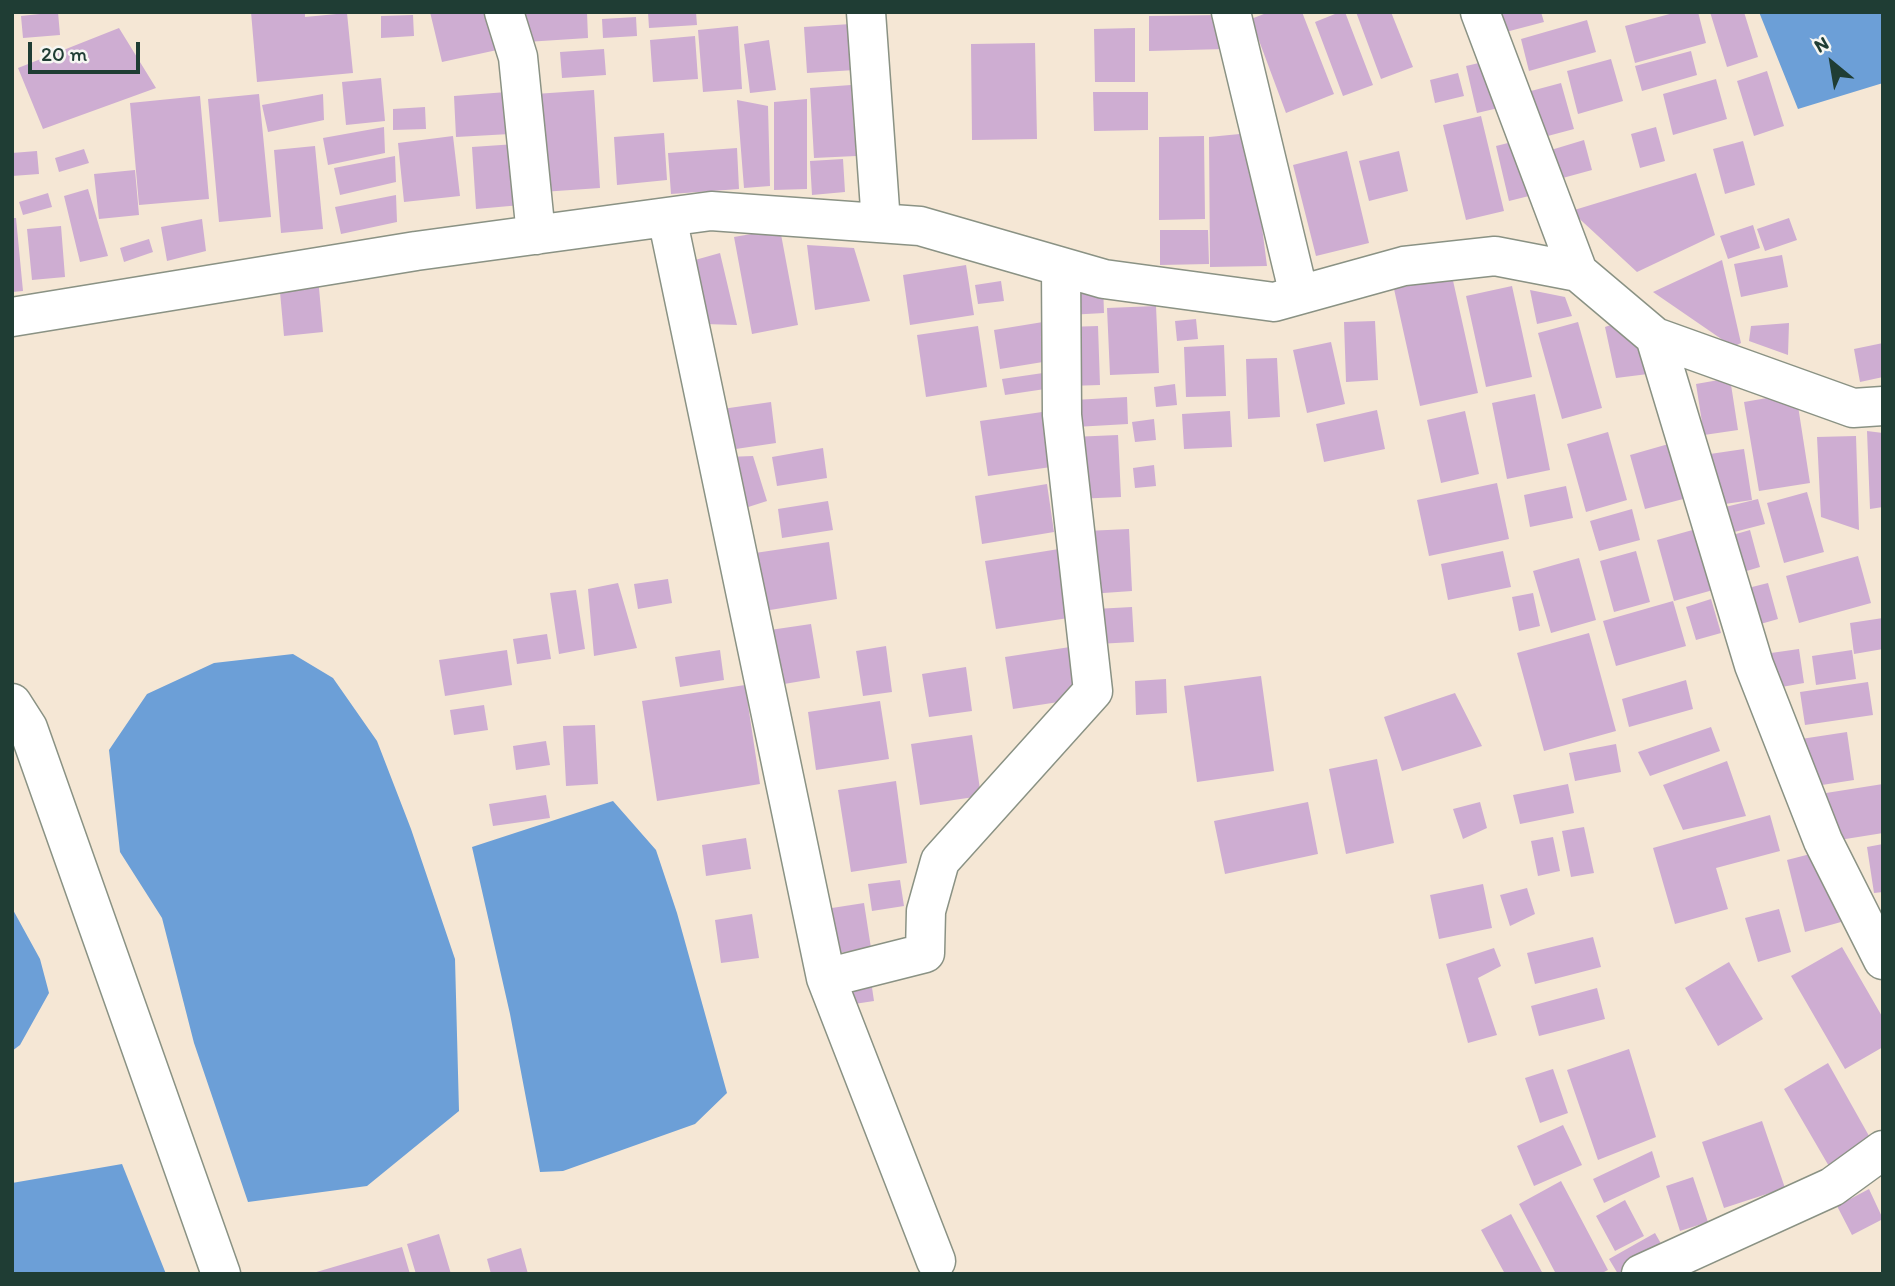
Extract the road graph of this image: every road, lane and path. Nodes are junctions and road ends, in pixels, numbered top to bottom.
1 (505, 12) edge
2 (866, 12) edge
3 (1231, 12) edge
4 (1480, 12) edge
5 (667, 217) junction
6 (881, 223) junction
7 (536, 234) junction
8 (1062, 267) junction
9 (1578, 272) junction
10 (1299, 295) junction
11 (12, 317) edge
12 (1655, 337) junction
13 (1883, 406) edge
14 (12, 703) edge
15 (1871, 911) edge
16 (1883, 960) edge
17 (826, 978) junction
18 (1883, 1150) edge
19 (936, 1261) dead end
20 (221, 1274) edge
21 (1641, 1274) edge

1 - 7 street
2 - 6 street
3 - 10 street
4 - 9 street
5 - 6 street
5 - 7 street
5 - 17 street
6 - 8 street
7 - 11 street
8 - 10 street
8 - 17 street
9 - 10 street
9 - 12 street
12 - 13 street
12 - 15 street
14 - 20 street
15 - 16 street
17 - 19 street
18 - 21 street

